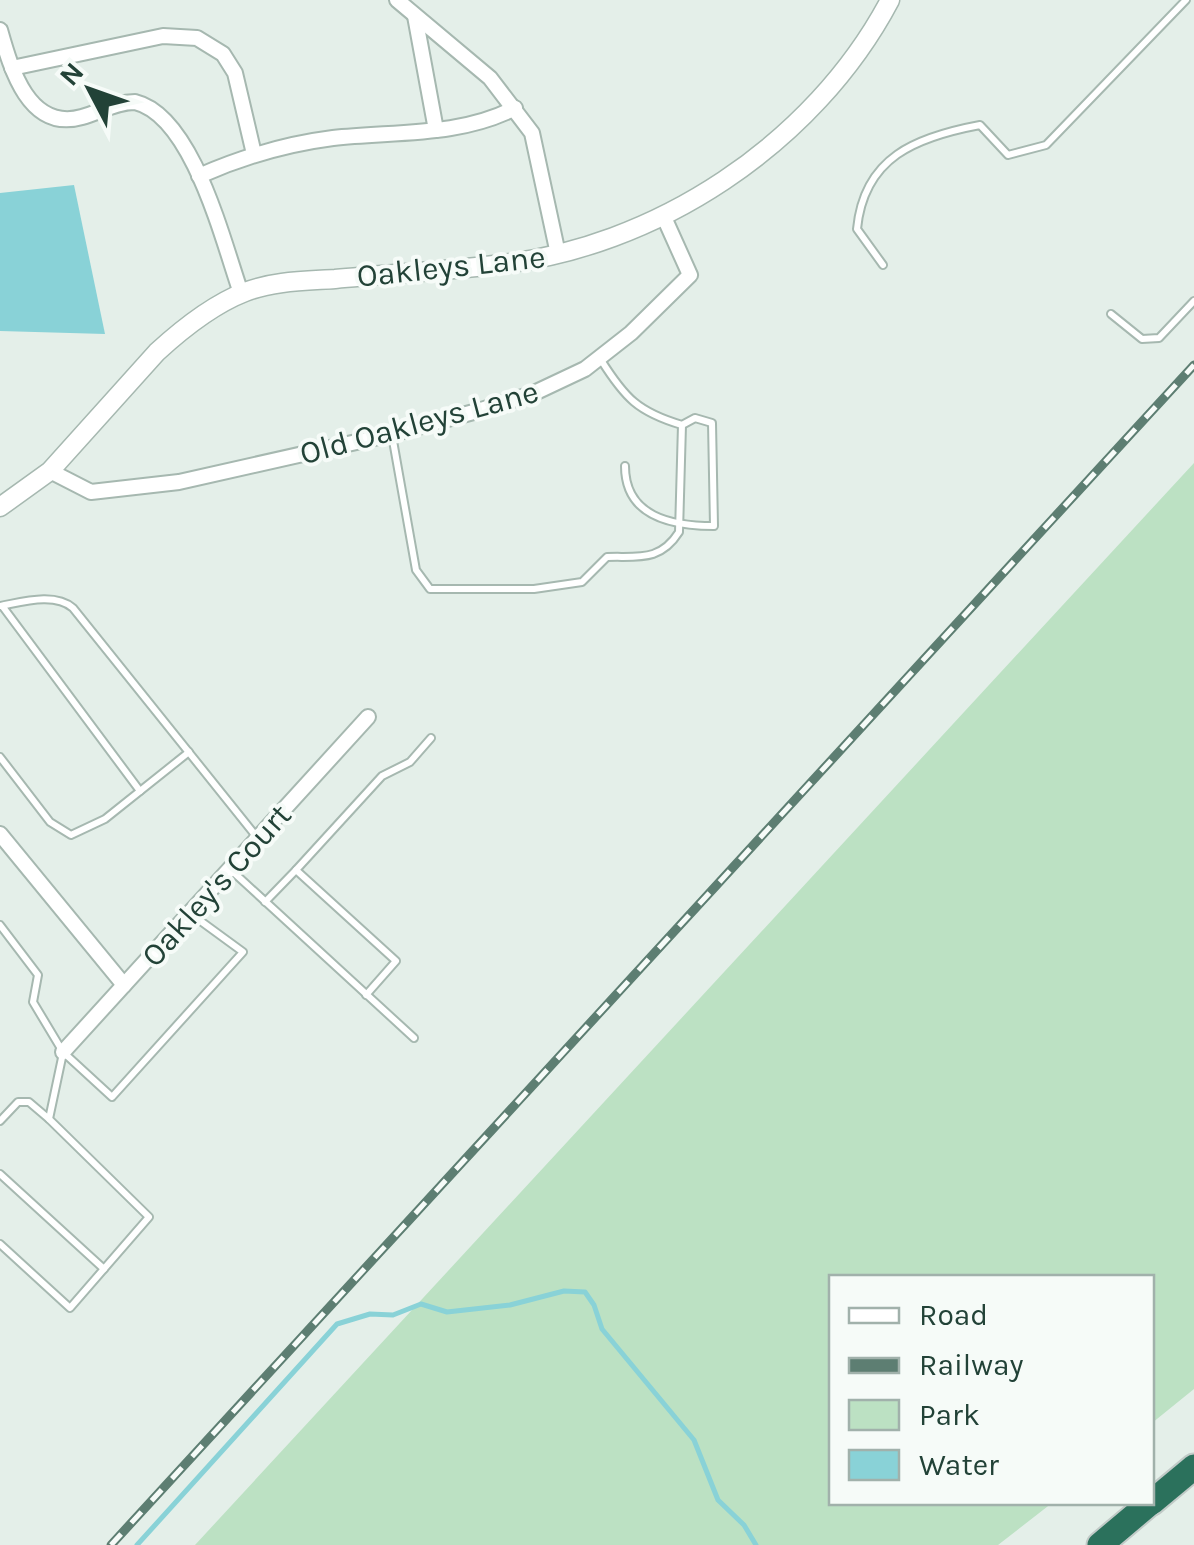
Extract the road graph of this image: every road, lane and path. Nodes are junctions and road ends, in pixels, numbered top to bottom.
1 (397, 0) edge
2 (890, 0) edge
3 (1186, 0) edge
4 (414, 16) junction
5 (0, 30) edge
6 (12, 68) junction
7 (515, 108) junction
8 (436, 130) junction
9 (254, 154) junction
10 (199, 176) junction
11 (663, 215) junction
12 (558, 254) junction
13 (883, 265) dead end
14 (241, 293) junction
15 (1194, 301) edge
16 (1111, 314) dead end
17 (600, 359) junction
18 (682, 425) junction
19 (392, 434) junction
20 (625, 466) dead end
21 (50, 471) junction
22 (0, 507) edge
23 (679, 526) junction
24 (1, 606) edge
25 (368, 717) dead end
26 (431, 738) dead end
27 (189, 752) junction
28 (0, 757) edge
29 (140, 791) junction
30 (0, 834) edge
31 (258, 838) junction
32 (230, 869) junction
33 (296, 870) junction
34 (266, 902) junction
35 (190, 914) junction
36 (0, 925) edge
37 (124, 986) junction
38 (366, 994) junction
39 (414, 1038) dead end
40 (63, 1052) junction
41 (49, 1119) junction
42 (0, 1122) edge
43 (0, 1174) edge
44 (0, 1244) edge
45 (104, 1268) junction
46 (1194, 1467) edge
47 (1154, 1500) edge
48 (1147, 1505) edge
49 (1100, 1545) edge

1 - 4 street
2 - 11 street, Oakleys Lane
3 - 13 lane
4 - 7 street
4 - 8 street
5 - 6 street
6 - 9 street
6 - 10 street
7 - 8 street
7 - 12 street
8 - 9 street
9 - 10 street
10 - 14 street
11 - 12 street, Oakleys Lane
11 - 17 street, Old Oakleys Lane
12 - 14 street, Oakleys Lane
14 - 21 street, Oakleys Lane
15 - 16 lane
17 - 18 lane
17 - 19 street, Old Oakleys Lane
18 - 23 lane
18 - 23 lane
19 - 21 street, Old Oakleys Lane
19 - 23 lane
20 - 23 lane
21 - 22 street, Oakleys Lane
24 - 27 lane
24 - 29 lane
25 - 31 street, Oakley's Court
26 - 33 lane
27 - 29 lane
27 - 31 lane
28 - 29 lane
30 - 37 street
31 - 32 street, Oakley's Court
32 - 34 lane
32 - 35 street, Oakley's Court
33 - 34 lane
33 - 38 lane
34 - 38 lane
35 - 37 street, Oakley's Court
35 - 40 lane
36 - 40 lane
37 - 40 street, Oakley's Court
38 - 39 lane
40 - 41 lane
41 - 42 lane
41 - 45 lane
43 - 45 lane
44 - 45 lane
46 - 47 highway
48 - 49 highway

